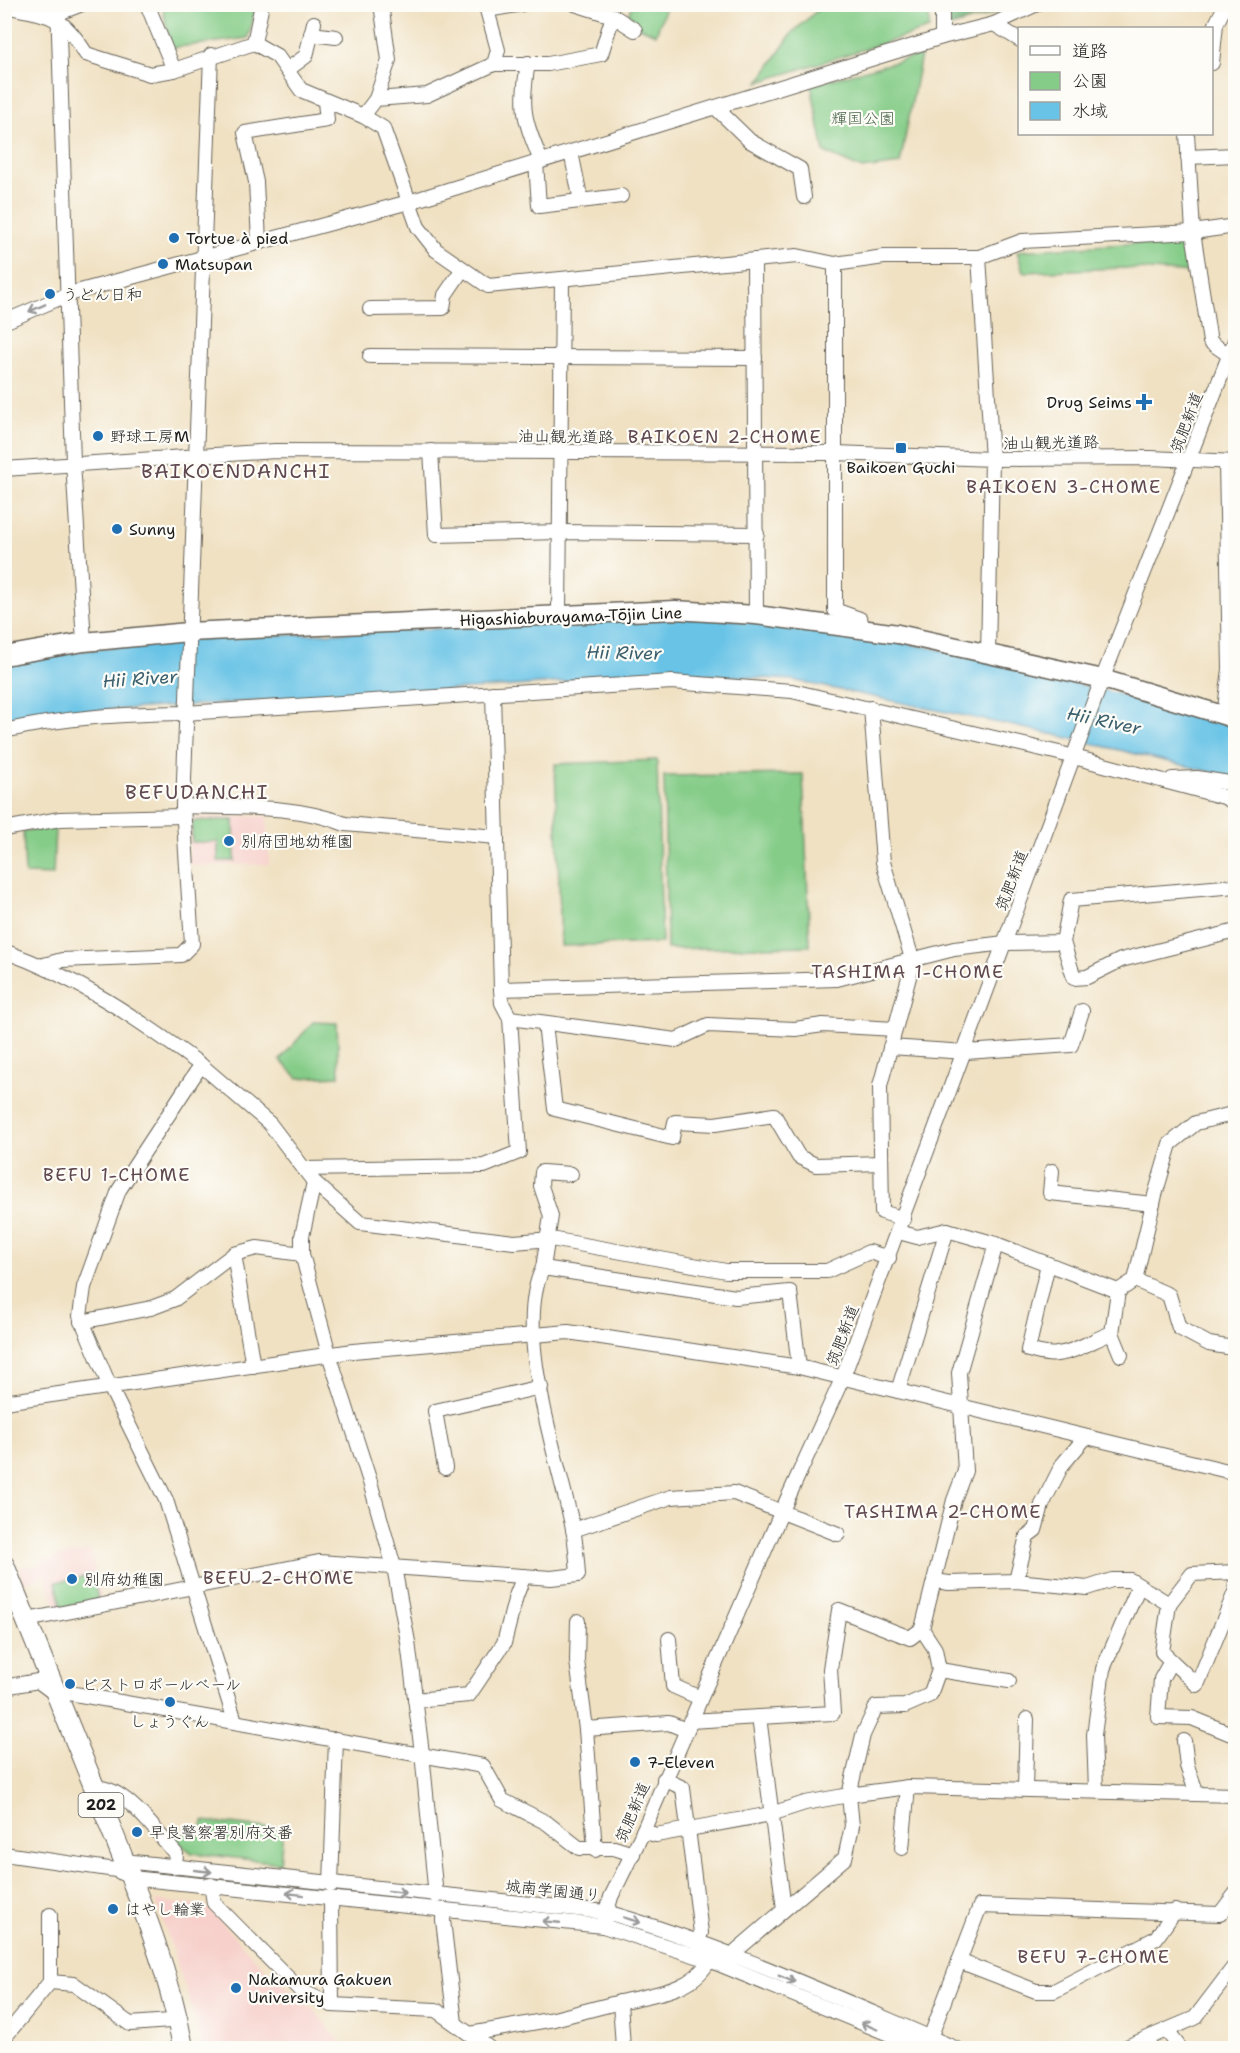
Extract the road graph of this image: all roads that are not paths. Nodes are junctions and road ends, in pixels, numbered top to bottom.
1 (82, 4) edge
2 (147, 4) edge
3 (262, 4) edge
4 (381, 4) edge
5 (522, 4) edge
6 (575, 4) edge
7 (942, 4) edge
8 (1037, 4) edge
9 (1226, 4) edge
10 (4, 6) edge
11 (487, 7) edge
12 (59, 13) edge
13 (613, 16) junction
14 (994, 24) junction
15 (635, 30) dead end
16 (942, 37) junction
17 (336, 38) dead end
18 (1018, 38) edge
19 (254, 43) junction
20 (1213, 53) edge
21 (212, 55) junction
22 (528, 63) junction
23 (494, 64) junction
24 (174, 69) junction
25 (287, 69) junction
26 (376, 99) junction
27 (325, 102) junction
28 (717, 109) junction
29 (363, 116) junction
30 (1187, 135) edge
31 (571, 152) junction
32 (1236, 155) edge
33 (1188, 157) junction
34 (539, 161) junction
35 (621, 196) dead end
36 (804, 197) dead end
37 (581, 201) junction
38 (410, 202) junction
39 (1236, 226) edge
40 (1193, 232) junction
41 (259, 242) junction
42 (202, 257) junction
43 (979, 257) junction
44 (754, 260) junction
45 (835, 264) junction
46 (462, 270) junction
47 (562, 280) junction
48 (69, 294) junction
49 (370, 309) dead end
50 (4, 322) edge
51 (1236, 338) edge
52 (1229, 355) junction
53 (370, 356) dead end
54 (559, 357) junction
55 (755, 358) junction
56 (431, 451) junction
57 (559, 453) junction
58 (836, 453) junction
59 (756, 454) junction
60 (195, 455) junction
61 (992, 459) junction
62 (1189, 459) junction
63 (73, 462) junction
64 (1231, 462) edge
65 (4, 468) edge
66 (559, 532) junction
67 (757, 534) junction
68 (559, 615) junction
69 (756, 615) junction
70 (863, 628) junction
71 (188, 635) junction
72 (84, 642) junction
73 (988, 655) junction
74 (4, 656) edge
75 (1102, 682) junction
76 (493, 693) junction
77 (871, 708) junction
78 (185, 710) junction
79 (1230, 717) edge
80 (4, 731) edge
81 (1075, 757) junction
82 (1155, 779) junction
83 (1236, 784) edge
84 (1236, 803) edge
85 (183, 811) junction
86 (4, 829) edge
87 (497, 837) junction
88 (1236, 886) edge
89 (1236, 931) edge
90 (1063, 942) junction
91 (1005, 943) junction
92 (4, 951) edge
93 (913, 962) junction
94 (44, 965) junction
95 (501, 990) junction
96 (1082, 1011) dead end
97 (510, 1018) junction
98 (545, 1024) junction
99 (895, 1029) junction
100 (890, 1047) junction
101 (966, 1052) junction
102 (201, 1065) junction
103 (1236, 1113) edge
104 (881, 1163) junction
105 (304, 1169) junction
106 (1052, 1171) dead end
107 (571, 1174) dead end
108 (314, 1182) junction
109 (1153, 1204) junction
110 (901, 1225) junction
111 (947, 1230) junction
112 (547, 1239) junction
113 (996, 1244) junction
114 (234, 1254) junction
115 (302, 1254) junction
116 (889, 1258) junction
117 (1048, 1264) junction
118 (543, 1268) junction
119 (1135, 1280) junction
120 (1118, 1291) junction
121 (81, 1323) junction
122 (1112, 1333) junction
123 (531, 1335) junction
124 (1236, 1344) edge
125 (329, 1354) junction
126 (1121, 1354) dead end
127 (253, 1366) junction
128 (799, 1367) junction
129 (843, 1377) junction
130 (110, 1387) junction
131 (540, 1387) junction
132 (898, 1390) junction
133 (4, 1402) edge
134 (963, 1407) junction
135 (1085, 1438) junction
136 (446, 1468) dead end
137 (1236, 1473) edge
138 (781, 1512) junction
139 (573, 1530) junction
140 (838, 1534) dead end
141 (4, 1566) edge
142 (394, 1567) junction
143 (1236, 1572) edge
144 (524, 1576) junction
145 (1236, 1579) edge
146 (934, 1581) junction
147 (1016, 1581) junction
148 (194, 1585) junction
149 (1139, 1586) junction
150 (4, 1596) edge
151 (1169, 1604) junction
152 (27, 1620) junction
153 (578, 1621) dead end
154 (922, 1629) junction
155 (669, 1639) dead end
156 (1171, 1661) junction
157 (939, 1670) junction
158 (38, 1681) junction
159 (1009, 1681) dead end
160 (4, 1687) edge
161 (58, 1696) junction
162 (700, 1698) junction
163 (415, 1700) junction
164 (759, 1717) junction
165 (1027, 1719) dead end
166 (235, 1722) junction
167 (688, 1725) junction
168 (586, 1729) junction
169 (1236, 1736) edge
170 (336, 1739) junction
171 (1184, 1741) dead end
172 (422, 1754) junction
173 (664, 1779) junction
174 (908, 1787) junction
175 (95, 1788) junction
176 (1025, 1788) junction
177 (1096, 1790) junction
178 (1197, 1794) junction
179 (849, 1795) junction
180 (1236, 1795) edge
181 (771, 1814) junction
182 (688, 1829) junction
183 (644, 1831) junction
184 (902, 1848) dead end
185 (595, 1850) junction
186 (4, 1854) edge
187 (633, 1854) junction
188 (175, 1868) junction
189 (124, 1870) junction
190 (212, 1885) junction
191 (331, 1892) junction
192 (1236, 1893) edge
193 (436, 1896) junction
194 (784, 1909) junction
195 (444, 1910) junction
196 (1175, 1911) junction
197 (50, 1915) dead end
198 (605, 1919) junction
199 (697, 1943) junction
200 (733, 1957) junction
201 (709, 1960) junction
202 (959, 1961) junction
203 (1236, 1964) edge
204 (50, 1983) junction
205 (620, 2002) junction
206 (333, 2005) junction
207 (170, 2021) junction
208 (455, 2024) junction
209 (1167, 2031) junction
210 (470, 2034) junction
211 (4, 2038) edge
212 (926, 2043) edge
213 (175, 2049) edge
214 (183, 2049) edge
215 (489, 2049) edge
216 (623, 2049) edge
217 (955, 2049) edge
218 (1124, 2049) edge
219 (1180, 2049) edge

1 - 12 street
2 - 24 street
3 - 19 street
4 - 26 street
5 - 11 street
6 - 13 street
7 - 16 street
8 - 14 street
9 - 20 street
10 - 12 street
11 - 23 street
12 - 24 street
12 - 48 street
13 - 15 street
13 - 22 street
14 - 16 street
14 - 18 street
16 - 28 street
17 - 25 street
19 - 21 street
19 - 25 street
21 - 24 street
21 - 42 street
22 - 23 street
22 - 34 street
23 - 26 street
25 - 27 street
26 - 29 street
27 - 29 street
27 - 41 street
28 - 31 street
28 - 36 street
29 - 38 street
30 - 33 street
31 - 34 street
31 - 37 street
32 - 33 street
33 - 40 street
34 - 37 street
34 - 38 street
35 - 37 street
38 - 41 street
38 - 46 street
39 - 40 street
40 - 43 street
40 - 52 street
41 - 42 street
42 - 48 street
42 - 60 street
43 - 45 street
43 - 61 street
44 - 45 street
44 - 47 street
44 - 55 street
45 - 58 street
46 - 47 street
46 - 49 street
47 - 54 street
48 -> 50 street
48 - 63 street
51 - 52 street, 筑肥新道
52 - 62 street, 筑肥新道
53 - 54 street
54 - 55 street
54 - 57 street
55 - 59 street
56 - 57 street, 油山観光道路
56 - 60 street, 油山観光道路
56 - 66 street
57 - 59 street, 油山観光道路
57 - 66 street
58 - 59 street, 油山観光道路
58 - 61 street, 油山観光道路
58 - 70 street
59 - 67 street
60 - 63 street, 油山観光道路
60 - 71 street
61 - 62 street, 油山観光道路
61 - 73 street
62 - 64 street, 油山観光道路
62 - 75 street, 筑肥新道
63 - 65 street, 油山観光道路
63 - 72 street
64 - 79 street
66 - 67 street
66 - 68 street
67 - 69 street
68 - 69 main road, Higashiaburayama-Tōjin Line
68 - 71 main road, Higashiaburayama-Tōjin Line
69 - 70 main road, Higashiaburayama-Tōjin Line
70 - 73 main road, Higashiaburayama-Tōjin Line
71 - 72 main road, Higashiaburayama-Tōjin Line
71 - 78 street
72 - 74 main road, Higashiaburayama-Tōjin Line
73 - 75 main road, Higashiaburayama-Tōjin Line
75 - 79 main road, Higashiaburayama-Tōjin Line
75 - 81 street, 筑肥新道
76 - 77 street
76 - 78 street
76 - 87 street
77 - 81 street
77 - 93 street
78 - 80 street
78 - 85 street
81 - 82 street
81 - 91 street, 筑肥新道
82 - 83 street
82 - 84 street
85 - 86 street
85 - 87 street
85 - 94 street
87 - 95 street
88 - 90 street
89 - 90 street
90 - 91 street
91 - 93 street
91 - 101 street, 筑肥新道
92 - 94 street
93 - 95 street
93 - 99 street
94 - 102 street
95 - 97 street
96 - 101 street
97 - 98 street
97 - 105 street
98 - 99 street
98 - 104 street
99 - 100 street
100 - 101 street
100 - 104 street
101 - 110 street, 筑肥新道
102 - 105 street
102 - 121 street
103 - 109 street
104 - 110 street
105 - 108 street
106 - 109 street
107 - 112 street
108 - 112 street
108 - 115 street
109 - 119 street
110 - 111 street
110 - 116 street, 筑肥新道
111 - 113 street
111 - 132 street
112 - 116 street
112 - 118 street
113 - 117 street
113 - 134 street
114 - 115 street
114 - 121 street
114 - 127 street
115 - 125 street
116 - 129 street, 筑肥新道
117 - 120 street
117 - 122 street
118 - 123 street
118 - 128 street
119 - 120 street
119 - 124 street
120 - 122 street
121 - 130 street
122 - 126 street
123 - 125 street
123 - 128 street
123 - 131 street
125 - 127 street
125 - 142 street
127 - 130 street
128 - 129 street
129 - 132 street
129 - 138 street, 筑肥新道
130 - 133 street
130 - 148 street
131 - 136 street
131 - 139 street
132 - 134 street
134 - 135 street
134 - 146 street
135 - 137 street
135 - 147 street
138 - 139 street
138 - 140 street
138 - 162 street, 筑肥新道
139 - 144 street
141 - 152 highway, 202
142 - 144 street
142 - 148 street
142 - 163 street
143 - 151 street
144 - 163 street
145 - 156 street
146 - 147 street
146 - 154 street
147 - 149 street
148 - 152 street
148 - 166 street
149 - 151 street
149 - 177 street
150 - 158 highway, 202
151 - 156 street
152 - 161 highway, 202
153 - 168 street
154 - 157 street
154 - 164 street
155 - 162 street
156 - 169 street
157 - 159 street
157 - 179 street
158 - 160 street
158 - 161 street
158 - 189 highway, 202
161 - 166 street
161 - 175 highway, 202
162 - 167 street, 筑肥新道
163 - 172 street
164 - 167 street
164 - 181 street
165 - 176 street
166 - 170 street
167 - 168 street
167 - 173 street, 筑肥新道
168 - 185 street
170 - 172 street
170 - 191 street
171 - 178 street
172 - 185 street
172 - 193 street
173 - 182 street
173 - 183 street, 筑肥新道
174 - 176 street
174 - 179 street
174 - 184 street
175 - 188 street
175 - 189 highway, 202
176 - 177 street
177 - 178 street
178 - 180 street
179 - 181 street
179 - 194 street
181 - 182 street
181 - 194 street
182 - 183 street
182 - 199 street
183 - 187 street, 筑肥新道
185 - 187 street
186 - 189 street
187 - 198 street, 筑肥新道
188 - 189 street, 城南学園通り
188 -> 191 street, 城南学園通り
189 - 190 street, 城南学園通り
189 - 207 highway, 202
189 - 214 highway, 202
191 -> 190 street, 城南学園通り
190 - 206 street
191 -> 193 street, 城南学園通り
191 - 195 street, 城南学園通り
191 - 206 street
192 - 196 street
193 - 198 street, 城南学園通り
194 - 200 street
198 -> 195 street, 城南学園通り
195 - 208 street
196 - 202 street
196 - 202 street
197 - 204 street
198 -> 199 street, 城南学園通り
198 - 201 street, 城南学園通り
199 - 200 street, 城南学園通り
200 -> 212 street, 城南学園通り
201 - 205 street
212 -> 201 street, 城南学園通り
202 - 212 street
203 - 209 street
204 - 207 street
204 - 211 street
205 - 210 street
205 - 216 street
206 - 208 street
207 - 213 highway, 202
208 - 210 street
209 - 218 street
209 - 219 street
210 - 215 street
212 - 217 street, 城南学園通り

